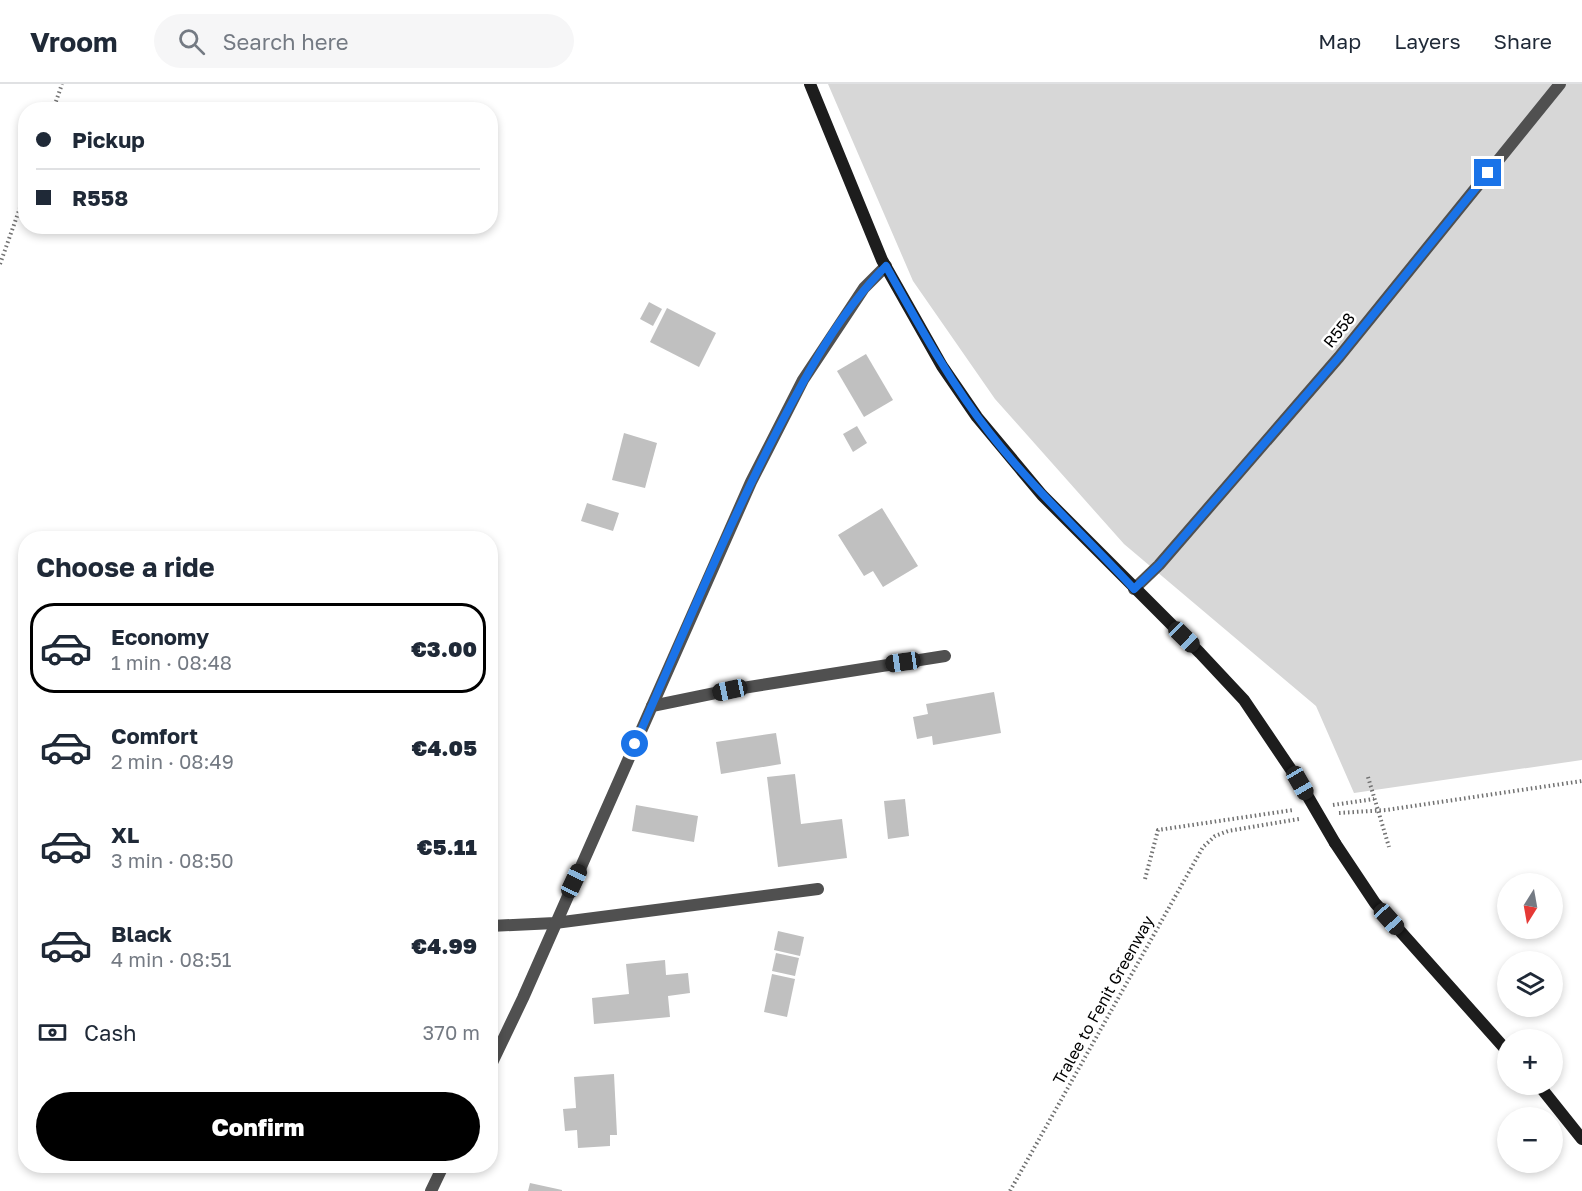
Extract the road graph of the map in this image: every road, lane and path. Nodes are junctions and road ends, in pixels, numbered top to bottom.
1 (62, 84) edge
2 (810, 84) edge
3 (1560, 84) edge
4 (56, 102) edge
5 (18, 213) edge
6 (0, 264) edge
7 (886, 266) junction
8 (1134, 589) junction
9 (945, 656) dead end
10 (652, 706) junction
11 (1368, 777) dead end
12 (1582, 781) edge
13 (1374, 799) junction
14 (1329, 805) dead end
15 (1295, 810) dead end
16 (1378, 812) junction
17 (1369, 813) dead end
18 (1228, 831) dead end
19 (1389, 847) dead end
20 (1145, 879) dead end
21 (818, 890) dead end
22 (555, 924) junction
23 (498, 926) edge
24 (1497, 1040) edge
25 (498, 1050) edge
26 (1547, 1095) edge
27 (1582, 1139) edge
28 (440, 1173) edge
29 (431, 1191) edge
30 (1010, 1191) edge

1 - 4 path
2 - 7 main road
3 - 8 street, R558
5 - 6 path
7 - 8 main road
7 - 10 street
8 - 24 main road, bridge
9 - 10 street
10 - 22 street
11 - 13 path
12 - 16 path
13 - 14 path
13 - 16 path
15 - 20 path
16 - 17 path
16 - 19 path
18 - 30 path, Tralee to Fenit Greenway
21 - 22 street
22 - 23 street
22 - 25 street
26 - 27 main road
28 - 29 street

